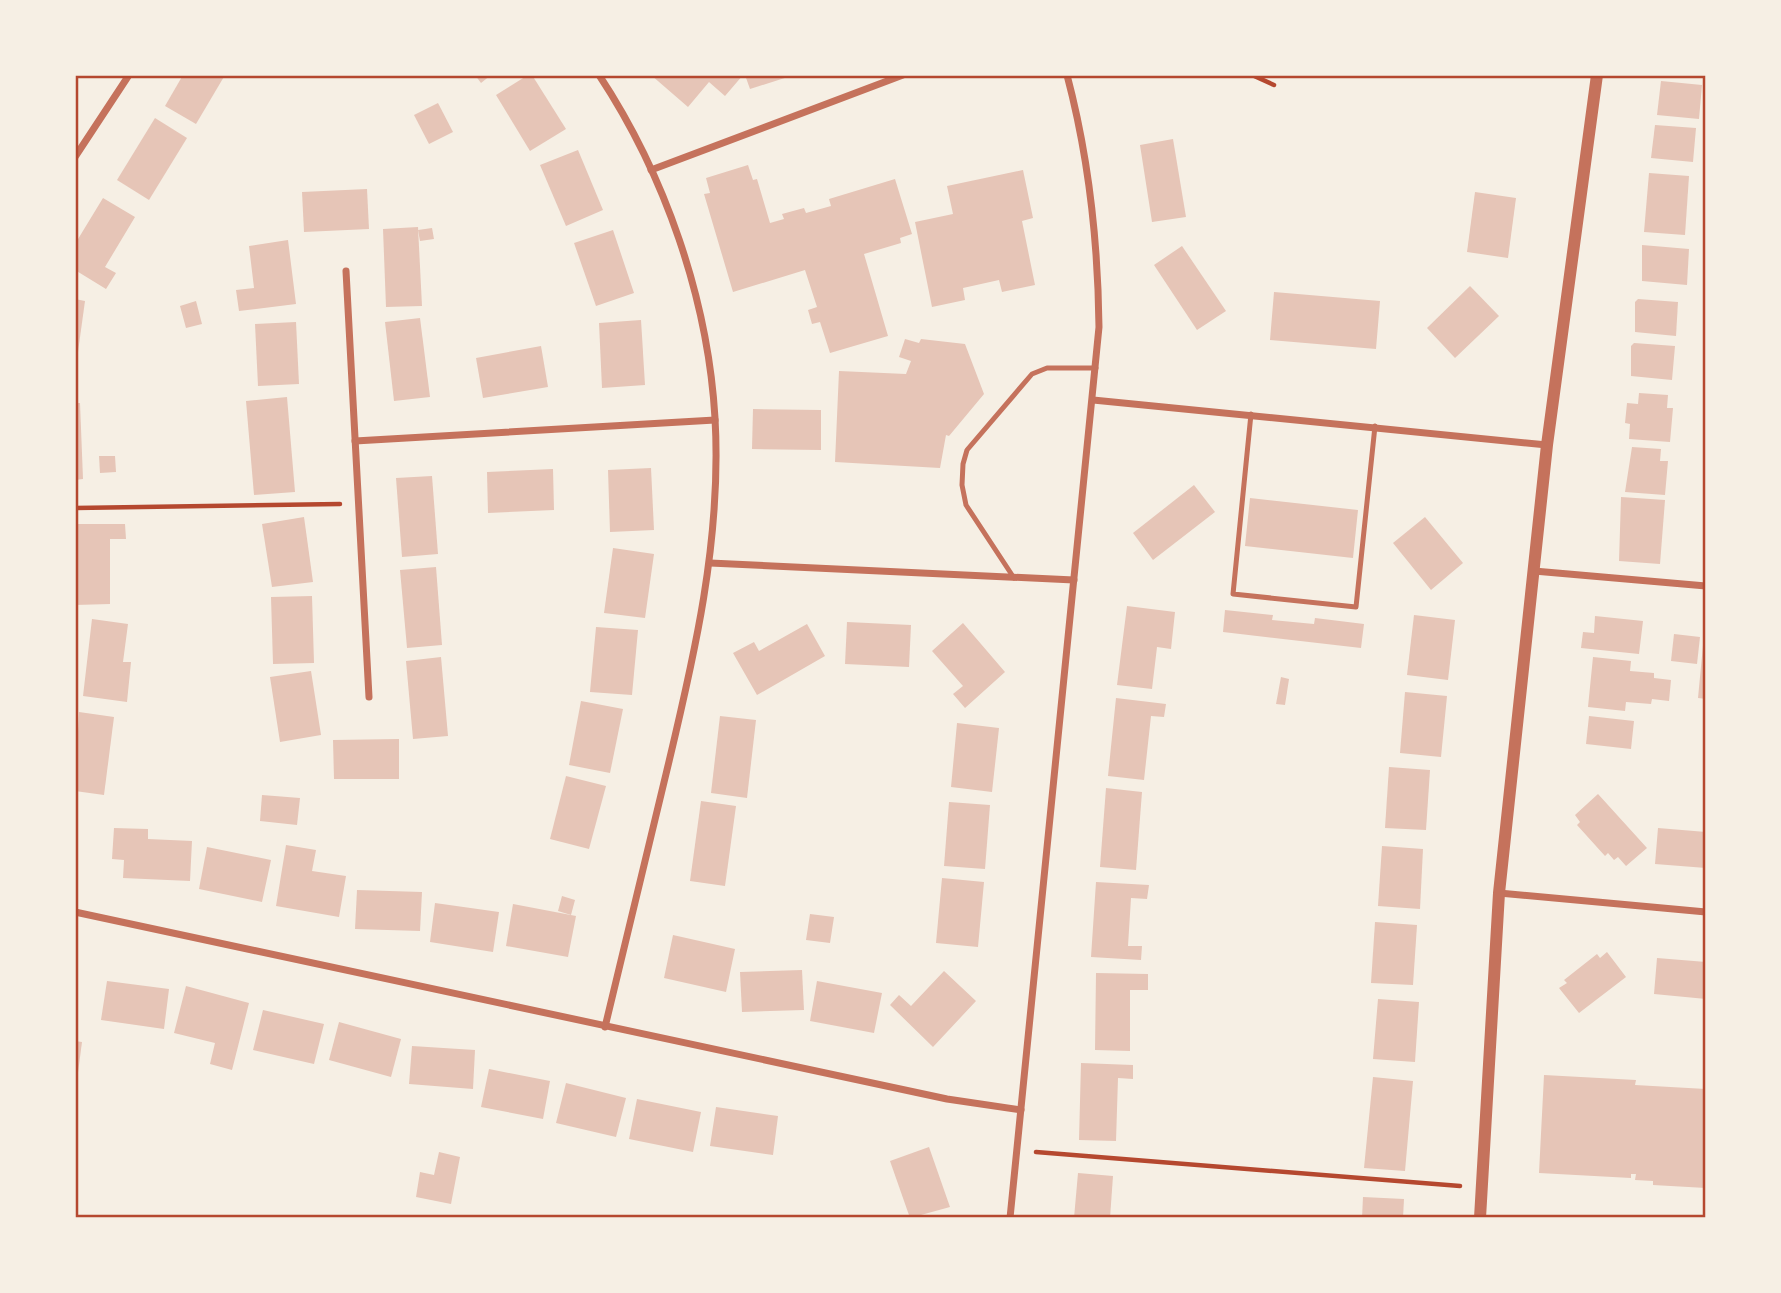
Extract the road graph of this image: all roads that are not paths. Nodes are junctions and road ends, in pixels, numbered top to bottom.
1 (130, 75) edge
2 (599, 75) edge
3 (903, 75) edge
4 (1067, 75) edge
5 (1597, 75) edge
6 (75, 157) edge
7 (652, 170) junction
8 (346, 271) dead end
9 (1096, 368) junction
10 (1093, 400) junction
11 (1251, 414) junction
12 (715, 420) junction
13 (1375, 426) junction
14 (355, 441) junction
15 (1547, 445) junction
16 (710, 563) junction
17 (1534, 570) junction
18 (1014, 579) junction
19 (1074, 580) junction
20 (1706, 586) edge
21 (369, 697) dead end
22 (1499, 893) junction
23 (75, 912) edge
24 (1706, 912) edge
25 (605, 1027) junction
26 (1021, 1110) junction
27 (1010, 1218) edge
28 (1480, 1218) edge

1 - 6 street
2 - 7 street
3 - 7 street
4 - 9 street
5 - 15 street
7 - 12 street
8 - 14 street
9 - 10 street
9 - 18 lane
10 - 11 street
10 - 19 street
11 - 13 street
11 - 13 lane
12 - 14 street
12 - 16 street
13 - 15 street
14 - 21 street
15 - 17 street
16 - 18 street
16 - 25 street
17 - 20 street
17 - 22 street
18 - 19 street
19 - 26 street
22 - 24 street
22 - 28 street
23 - 25 street
25 - 26 street
26 - 27 street

